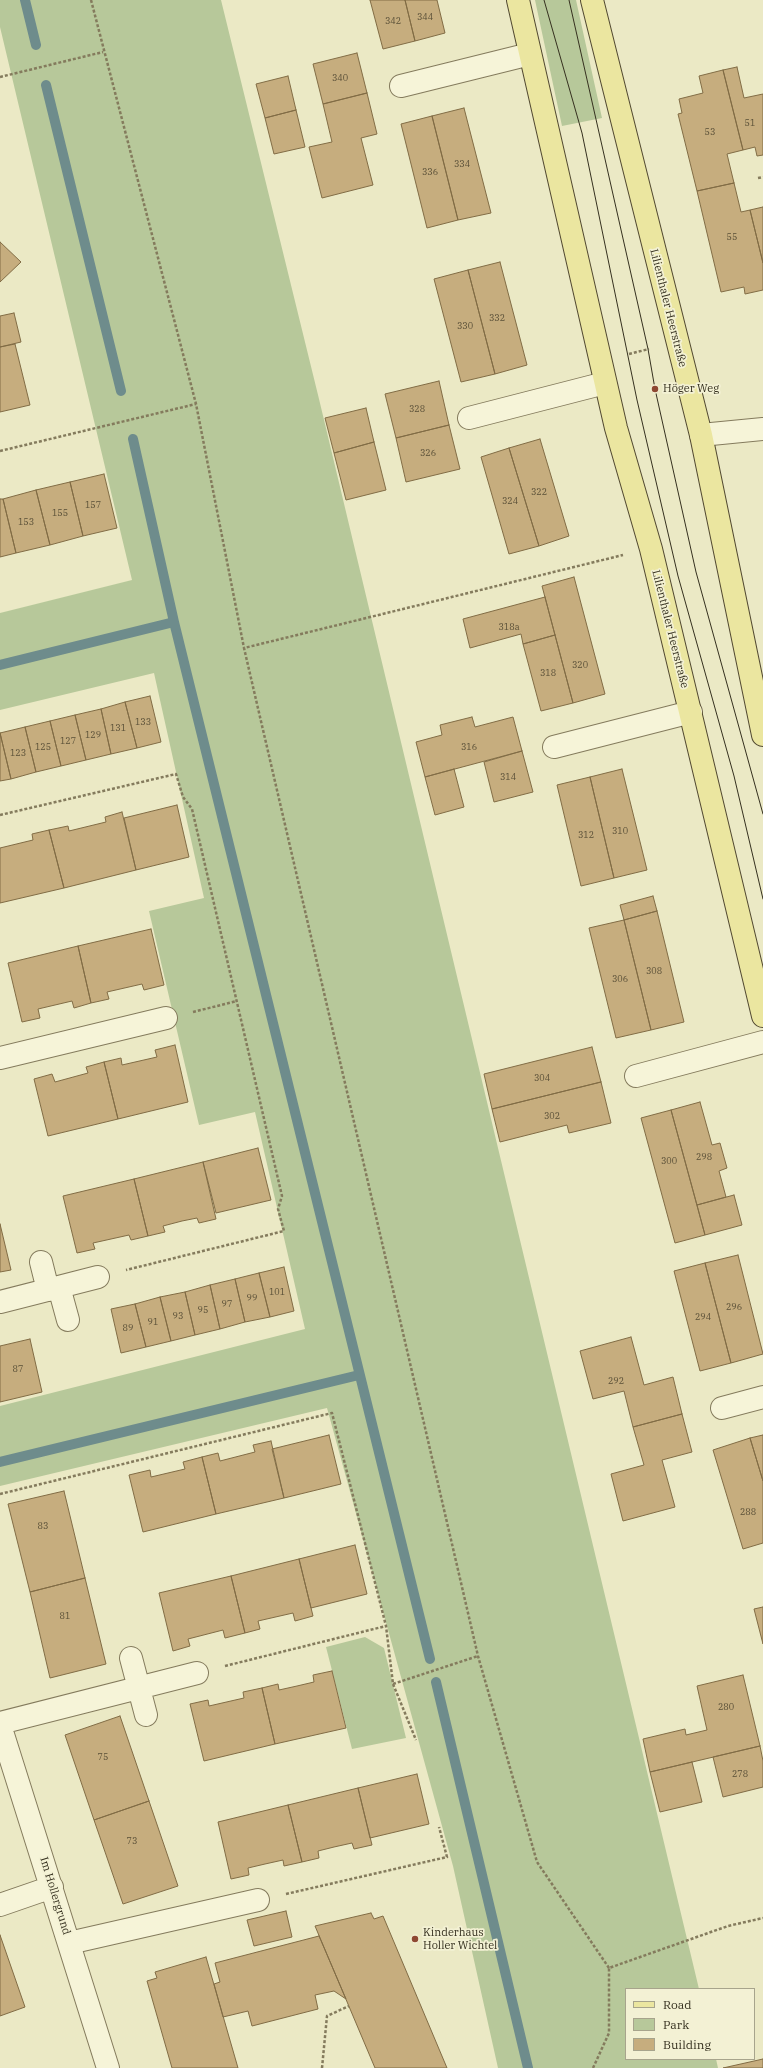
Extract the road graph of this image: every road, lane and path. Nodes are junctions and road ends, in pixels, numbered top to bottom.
1 (91, 0) edge
2 (518, 0) edge
3 (592, 0) edge
4 (103, 52) junction
5 (530, 54) junction
6 (0, 77) edge
7 (401, 86) dead end
8 (763, 177) edge
9 (758, 178) dead end
10 (677, 344) junction
11 (600, 359) junction
12 (605, 383) junction
13 (196, 404) junction
14 (469, 418) dead end
15 (763, 429) edge
16 (701, 435) junction
17 (0, 451) edge
18 (651, 548) junction
19 (244, 648) junction
20 (691, 712) junction
21 (763, 735) edge
22 (554, 746) dead end
23 (237, 1001) dead end
24 (763, 1016) edge
25 (166, 1018) joint
26 (763, 1042) edge
27 (0, 1058) edge
28 (636, 1076) dead end
29 (42, 1262) dead end
30 (98, 1277) dead end
31 (54, 1288) junction
32 (0, 1302) edge
33 (68, 1320) dead end
34 (763, 1397) edge
35 (722, 1408) dead end
36 (0, 1494) edge
37 (386, 1626) junction
38 (478, 1656) junction
39 (131, 1658) dead end
40 (197, 1673) joint
41 (393, 1684) junction
42 (139, 1688) junction
43 (146, 1715) dead end
44 (0, 1724) edge
45 (416, 1740) dead end
46 (438, 1827) dead end
47 (52, 1887) junction
48 (258, 1900) joint
49 (0, 1905) edge
50 (763, 1918) edge
51 (69, 1944) junction
52 (609, 1968) junction
53 (349, 2006) dead end
54 (108, 2068) edge
55 (322, 2068) edge
56 (593, 2068) edge

1 - 4 path
2 - 5 main road, Lilienthaler Heerstraße
3 - 10 main road, Lilienthaler Heerstraße
4 - 6 path
4 - 13 path
5 - 7 street
5 - 11 main road, Lilienthaler Heerstraße
8 - 9 path
10 - 11 path
10 - 16 main road, Lilienthaler Heerstraße
11 - 12 main road, Lilienthaler Heerstraße
12 - 14 street
12 - 18 main road, Lilienthaler Heerstraße
13 - 17 path
13 - 19 path
15 - 16 street
16 - 21 main road, Lilienthaler Heerstraße
18 - 19 path
18 - 20 main road, Lilienthaler Heerstraße
19 - 38 path
20 - 22 street
20 - 24 main road, Lilienthaler Heerstraße
23 - 25 path
25 - 27 street
26 - 28 street
29 - 31 street
30 - 31 street
31 - 32 street
31 - 33 street
34 - 35 street
36 - 37 path
37 - 40 path
37 - 41 path
38 - 41 path
38 - 52 path
39 - 42 street
40 - 42 street
41 - 45 path
42 - 43 street
42 - 44 street
44 - 47 street, Im Hollergrund
46 - 48 path
47 - 49 street
47 - 51 street, Im Hollergrund
48 - 51 street
50 - 52 path
51 - 54 street, Im Hollergrund
52 - 56 path
53 - 55 path

